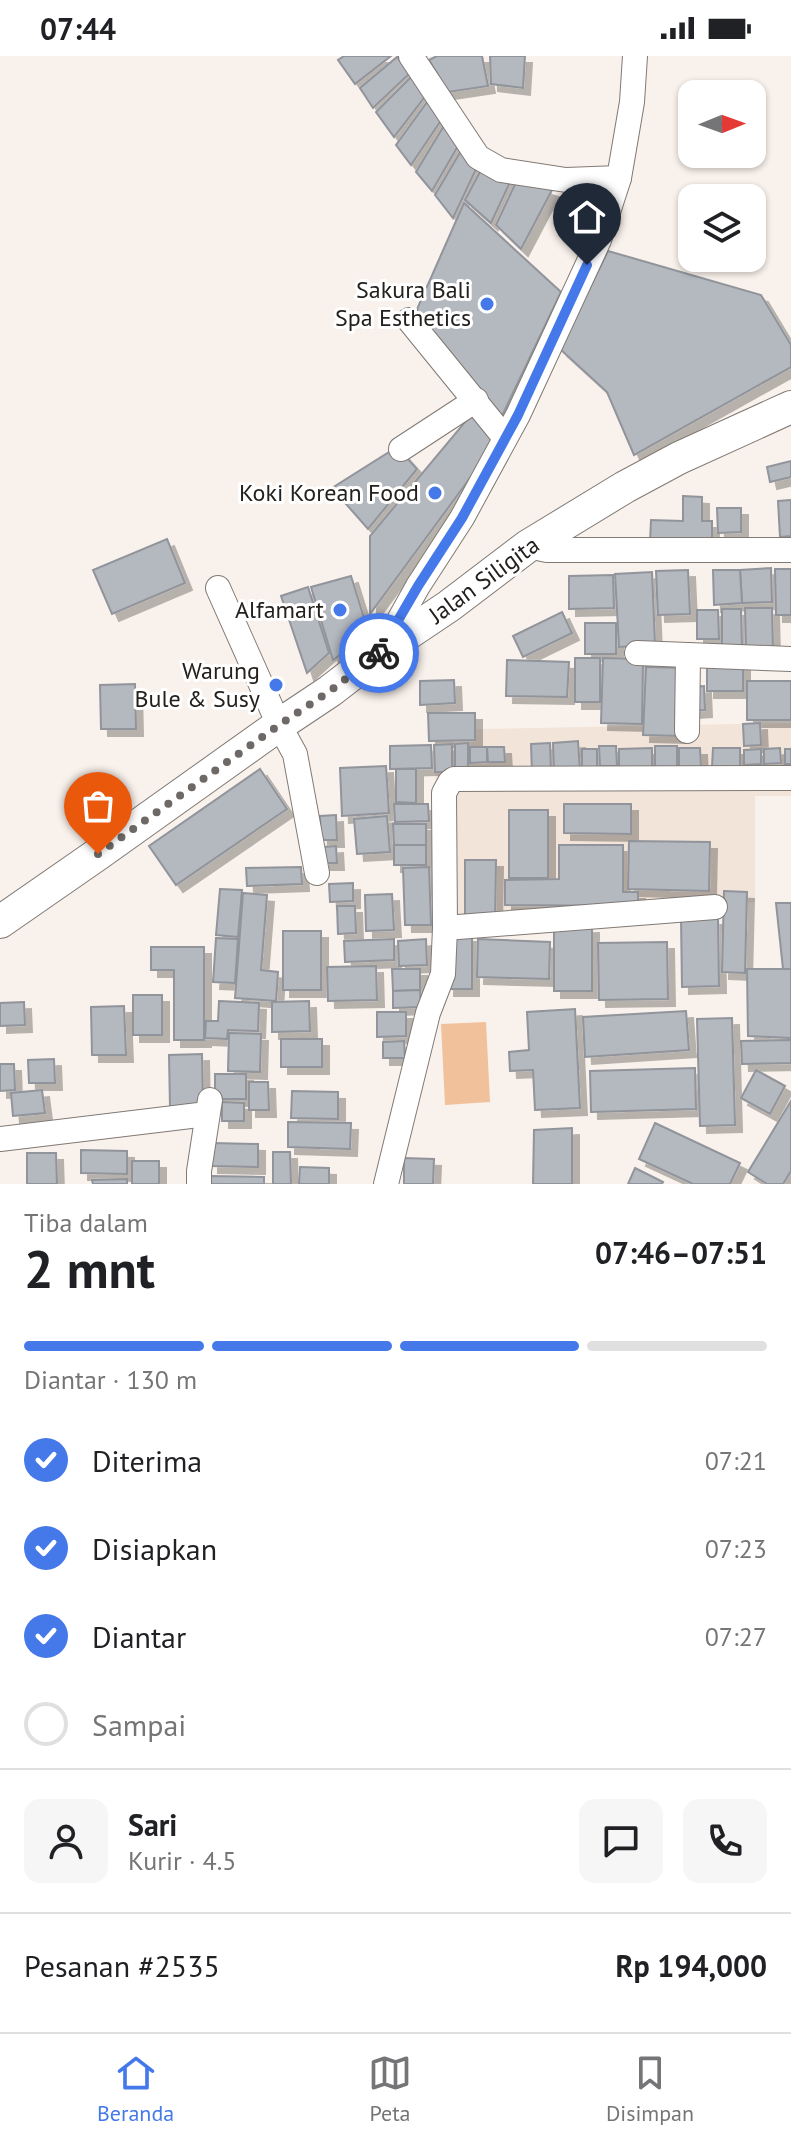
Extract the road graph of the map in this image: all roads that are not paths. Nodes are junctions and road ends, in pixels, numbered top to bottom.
1 (411, 56) edge
2 (635, 56) edge
3 (619, 178) junction
4 (409, 320) dead end
5 (476, 400) junction
6 (791, 407) edge
7 (505, 438) junction
8 (401, 449) dead end
9 (528, 546) junction
10 (791, 550) edge
11 (218, 588) dead end
12 (382, 651) junction
13 (637, 653) dead end
14 (688, 655) junction
15 (791, 659) edge
16 (279, 725) junction
17 (687, 731) dead end
18 (791, 778) edge
19 (317, 873) dead end
20 (715, 907) dead end
21 (0, 922) edge
22 (445, 928) junction
23 (0, 1139) edge
24 (199, 1184) edge
25 (386, 1184) edge

1 - 3 street
2 - 3 street
3 - 7 street
4 - 5 street
5 - 7 street
5 - 8 street
6 - 9 main road, Jalan Siligita
7 - 12 street
9 - 10 street
9 - 12 main road, Jalan Siligita
11 - 16 street
12 - 16 main road, Jalan Siligita
13 - 14 street
14 - 15 street
14 - 17 street
16 - 19 street
16 - 21 main road, Jalan Siligita
18 - 22 street
20 - 22 street
22 - 25 street
23 - 24 street

